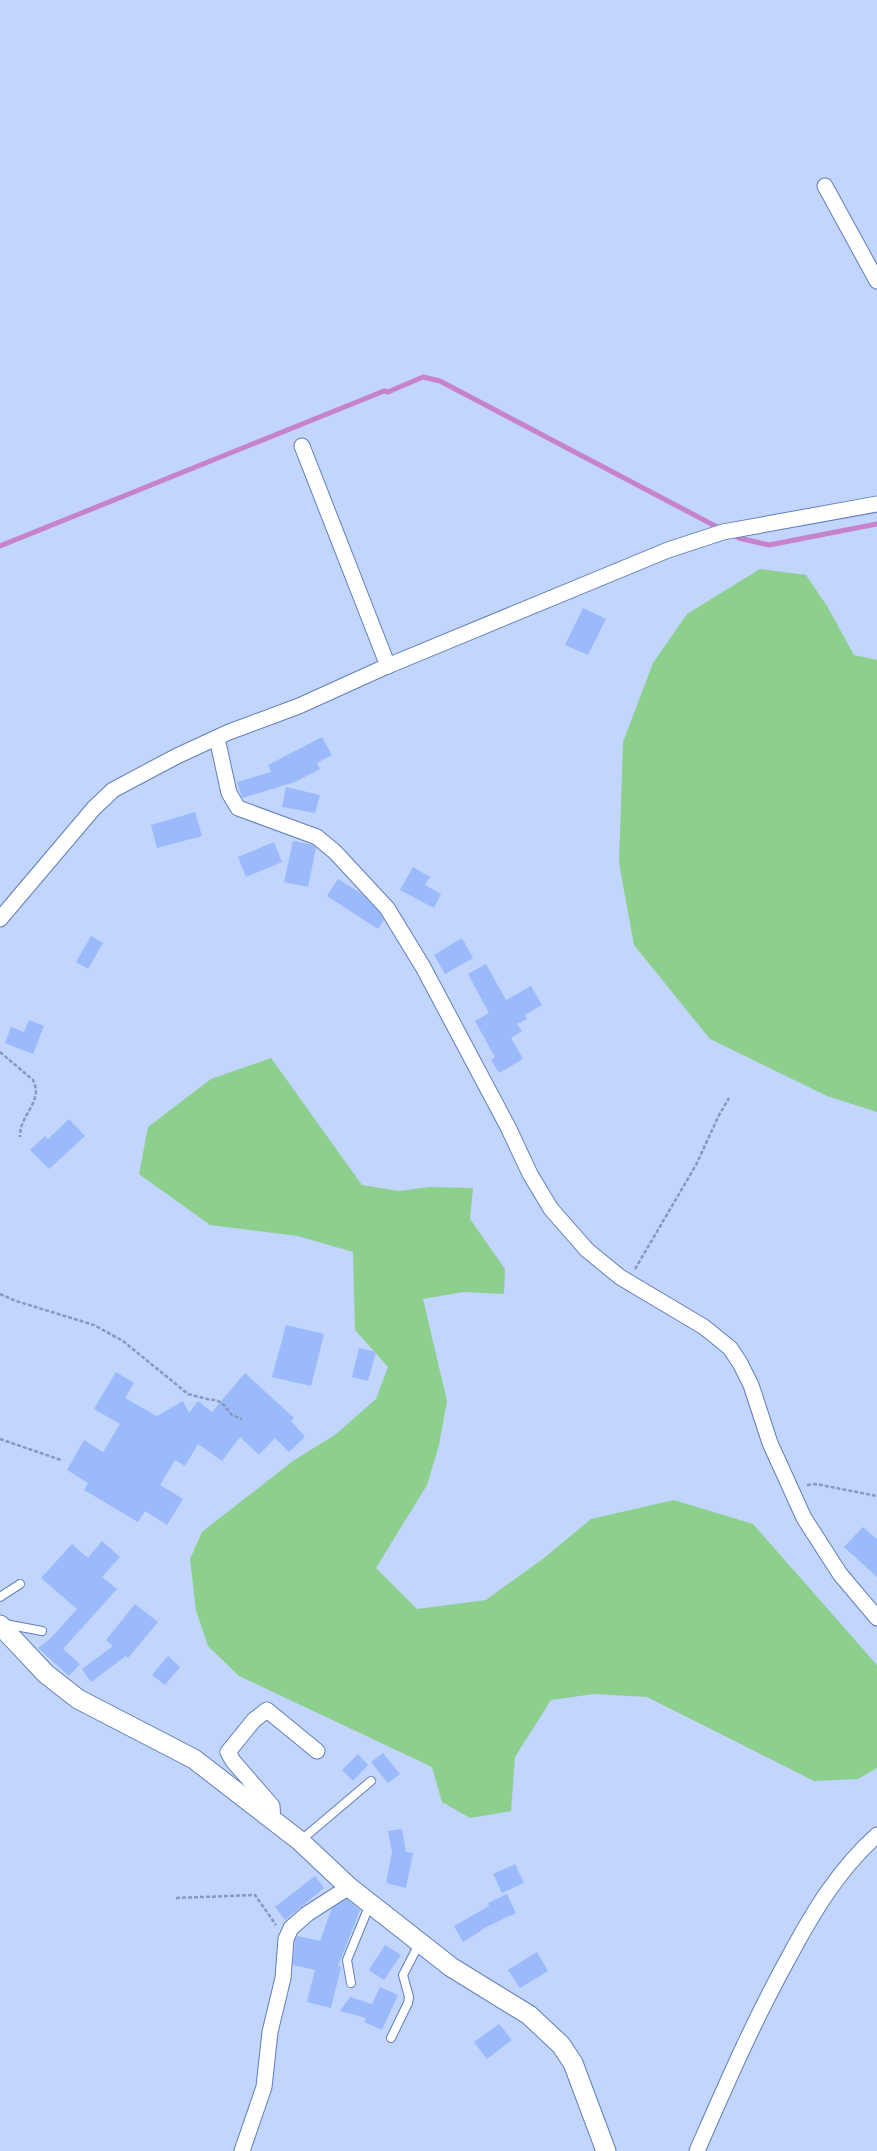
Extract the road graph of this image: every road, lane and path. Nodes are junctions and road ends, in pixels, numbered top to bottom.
1 (825, 186) dead end
2 (877, 281) edge
3 (302, 446) dead end
4 (877, 504) edge
5 (388, 666) junction
6 (217, 738) junction
7 (0, 919) edge
8 (0, 1052) edge
9 (729, 1098) dead end
10 (20, 1137) dead end
11 (628, 1282) junction
12 (0, 1294) edge
13 (242, 1419) dead end
14 (0, 1439) edge
15 (61, 1460) dead end
16 (790, 1487) junction
17 (877, 1496) edge
18 (20, 1584) dead end
19 (0, 1597) edge
20 (877, 1618) edge
21 (0, 1624) edge
22 (42, 1631) dead end
23 (317, 1751) dead end
24 (371, 1781) dead end
25 (273, 1820) junction
26 (877, 1835) edge
27 (300, 1840) junction
28 (349, 1887) junction
29 (176, 1898) dead end
30 (371, 1903) junction
31 (286, 1939) junction
32 (420, 1942) junction
33 (351, 1984) dead end
34 (391, 2038) dead end
35 (242, 2151) edge
36 (606, 2151) edge
37 (697, 2151) edge

1 - 2 street
3 - 5 street
4 - 5 street
5 - 6 street
6 - 7 street
6 - 11 street
8 - 10 path
9 - 11 path
11 - 16 street
12 - 13 path
14 - 15 path
16 - 17 path
16 - 20 street
18 - 19 lane
21 - 22 lane
21 - 25 street
23 - 25 street
24 - 27 lane
25 - 27 street
26 - 37 street
27 - 28 street
28 - 30 street
28 - 31 street
29 - 31 path
30 - 32 street
30 - 33 lane
31 - 35 street
32 - 34 lane
32 - 36 street

